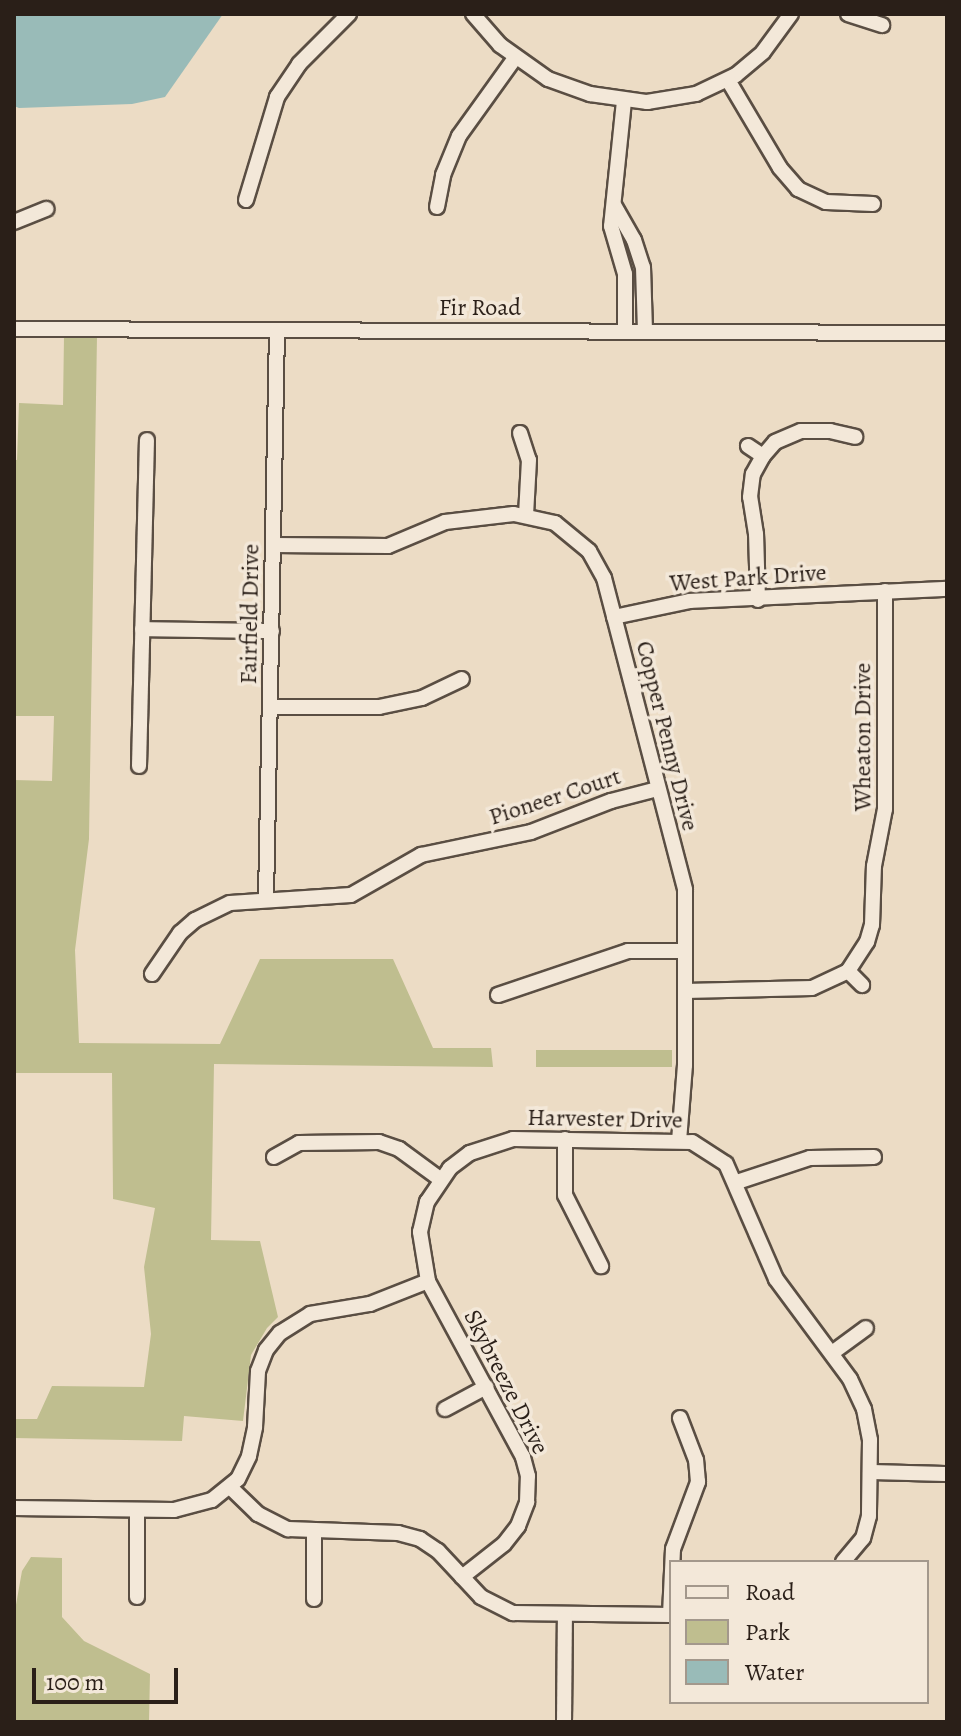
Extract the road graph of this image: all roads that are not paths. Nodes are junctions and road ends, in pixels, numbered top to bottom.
1 (349, 14) edge
2 (473, 14) edge
3 (791, 14) edge
4 (848, 14) edge
5 (882, 25) dead end
6 (515, 58) junction
7 (728, 80) junction
8 (624, 101) junction
9 (246, 200) dead end
10 (613, 204) junction
11 (873, 204) dead end
12 (437, 207) dead end
13 (47, 209) dead end
14 (14, 222) edge
15 (14, 329) edge
16 (625, 330) junction
17 (277, 331) junction
18 (645, 331) junction
19 (947, 333) edge
20 (520, 433) dead end
21 (855, 437) dead end
22 (147, 440) dead end
23 (748, 446) dead end
24 (763, 456) junction
25 (526, 515) junction
26 (274, 545) junction
27 (947, 589) edge
28 (885, 591) junction
29 (758, 600) junction
30 (614, 617) junction
31 (142, 629) junction
32 (272, 631) junction
33 (462, 679) dead end
34 (270, 707) junction
35 (139, 766) dead end
36 (657, 789) junction
37 (266, 898) junction
38 (685, 951) junction
39 (848, 971) junction
40 (152, 974) dead end
41 (862, 985) dead end
42 (685, 991) junction
43 (498, 995) dead end
44 (565, 1139) junction
45 (679, 1141) junction
46 (274, 1157) dead end
47 (874, 1157) dead end
48 (440, 1179) junction
49 (737, 1182) junction
50 (601, 1266) dead end
51 (428, 1281) junction
52 (866, 1328) dead end
53 (832, 1353) junction
54 (486, 1387) junction
55 (445, 1409) dead end
56 (680, 1418) dead end
57 (870, 1472) junction
58 (947, 1474) edge
59 (230, 1487) junction
60 (14, 1508) edge
61 (137, 1510) junction
62 (314, 1531) junction
63 (672, 1560) edge
64 (845, 1560) edge
65 (462, 1577) junction
66 (137, 1597) dead end
67 (314, 1599) dead end
68 (565, 1614) junction
69 (669, 1615) edge
70 (564, 1722) edge

1 - 9 street
2 - 6 street
3 - 7 street
4 - 5 street
6 - 8 street
6 - 12 street
7 - 8 street
7 - 11 street
8 - 10 street
10 - 16 street
10 - 18 street
13 - 14 street
15 - 17 street, Fir Road
16 - 17 street, Fir Road
16 - 18 street, Fir Road
17 - 26 street, Fairfield Drive
18 - 19 street, Fir Road
20 - 25 street
21 - 24 street
22 - 31 street
23 - 24 street
24 - 29 street
25 - 26 street
25 - 30 street, Copper Penny Drive
26 - 32 street, Fairfield Drive
27 - 28 street, West Park Drive
28 - 29 street, West Park Drive
28 - 39 street, Wheaton Drive
29 - 30 street, West Park Drive
30 - 36 street, Copper Penny Drive
31 - 32 street
31 - 35 street
32 - 34 street, Fairfield Drive
33 - 34 street
34 - 37 street, Fairfield Drive
36 - 37 street, Pioneer Court
36 - 38 street, Copper Penny Drive
37 - 40 street, Pioneer Court
38 - 42 street, Copper Penny Drive
38 - 43 street
39 - 41 street
39 - 42 street
42 - 45 street, Copper Penny Drive
44 - 45 street, Harvester Drive
44 - 48 street, Harvester Drive
44 - 50 street
45 - 49 street, Harvester Drive
46 - 48 street
47 - 49 street
48 - 51 street, Harvester Drive
49 - 53 street, Harvester Drive
51 - 54 street, Skybreeze Drive
51 - 59 street
52 - 53 street
53 - 57 street, Harvester Drive
54 - 55 street
54 - 65 street, Skybreeze Drive
56 - 63 street
57 - 58 street
57 - 64 street, Harvester Drive
59 - 61 street
59 - 62 street
60 - 61 street
61 - 66 street
62 - 65 street
62 - 67 street
65 - 68 street
68 - 69 street
68 - 70 street

